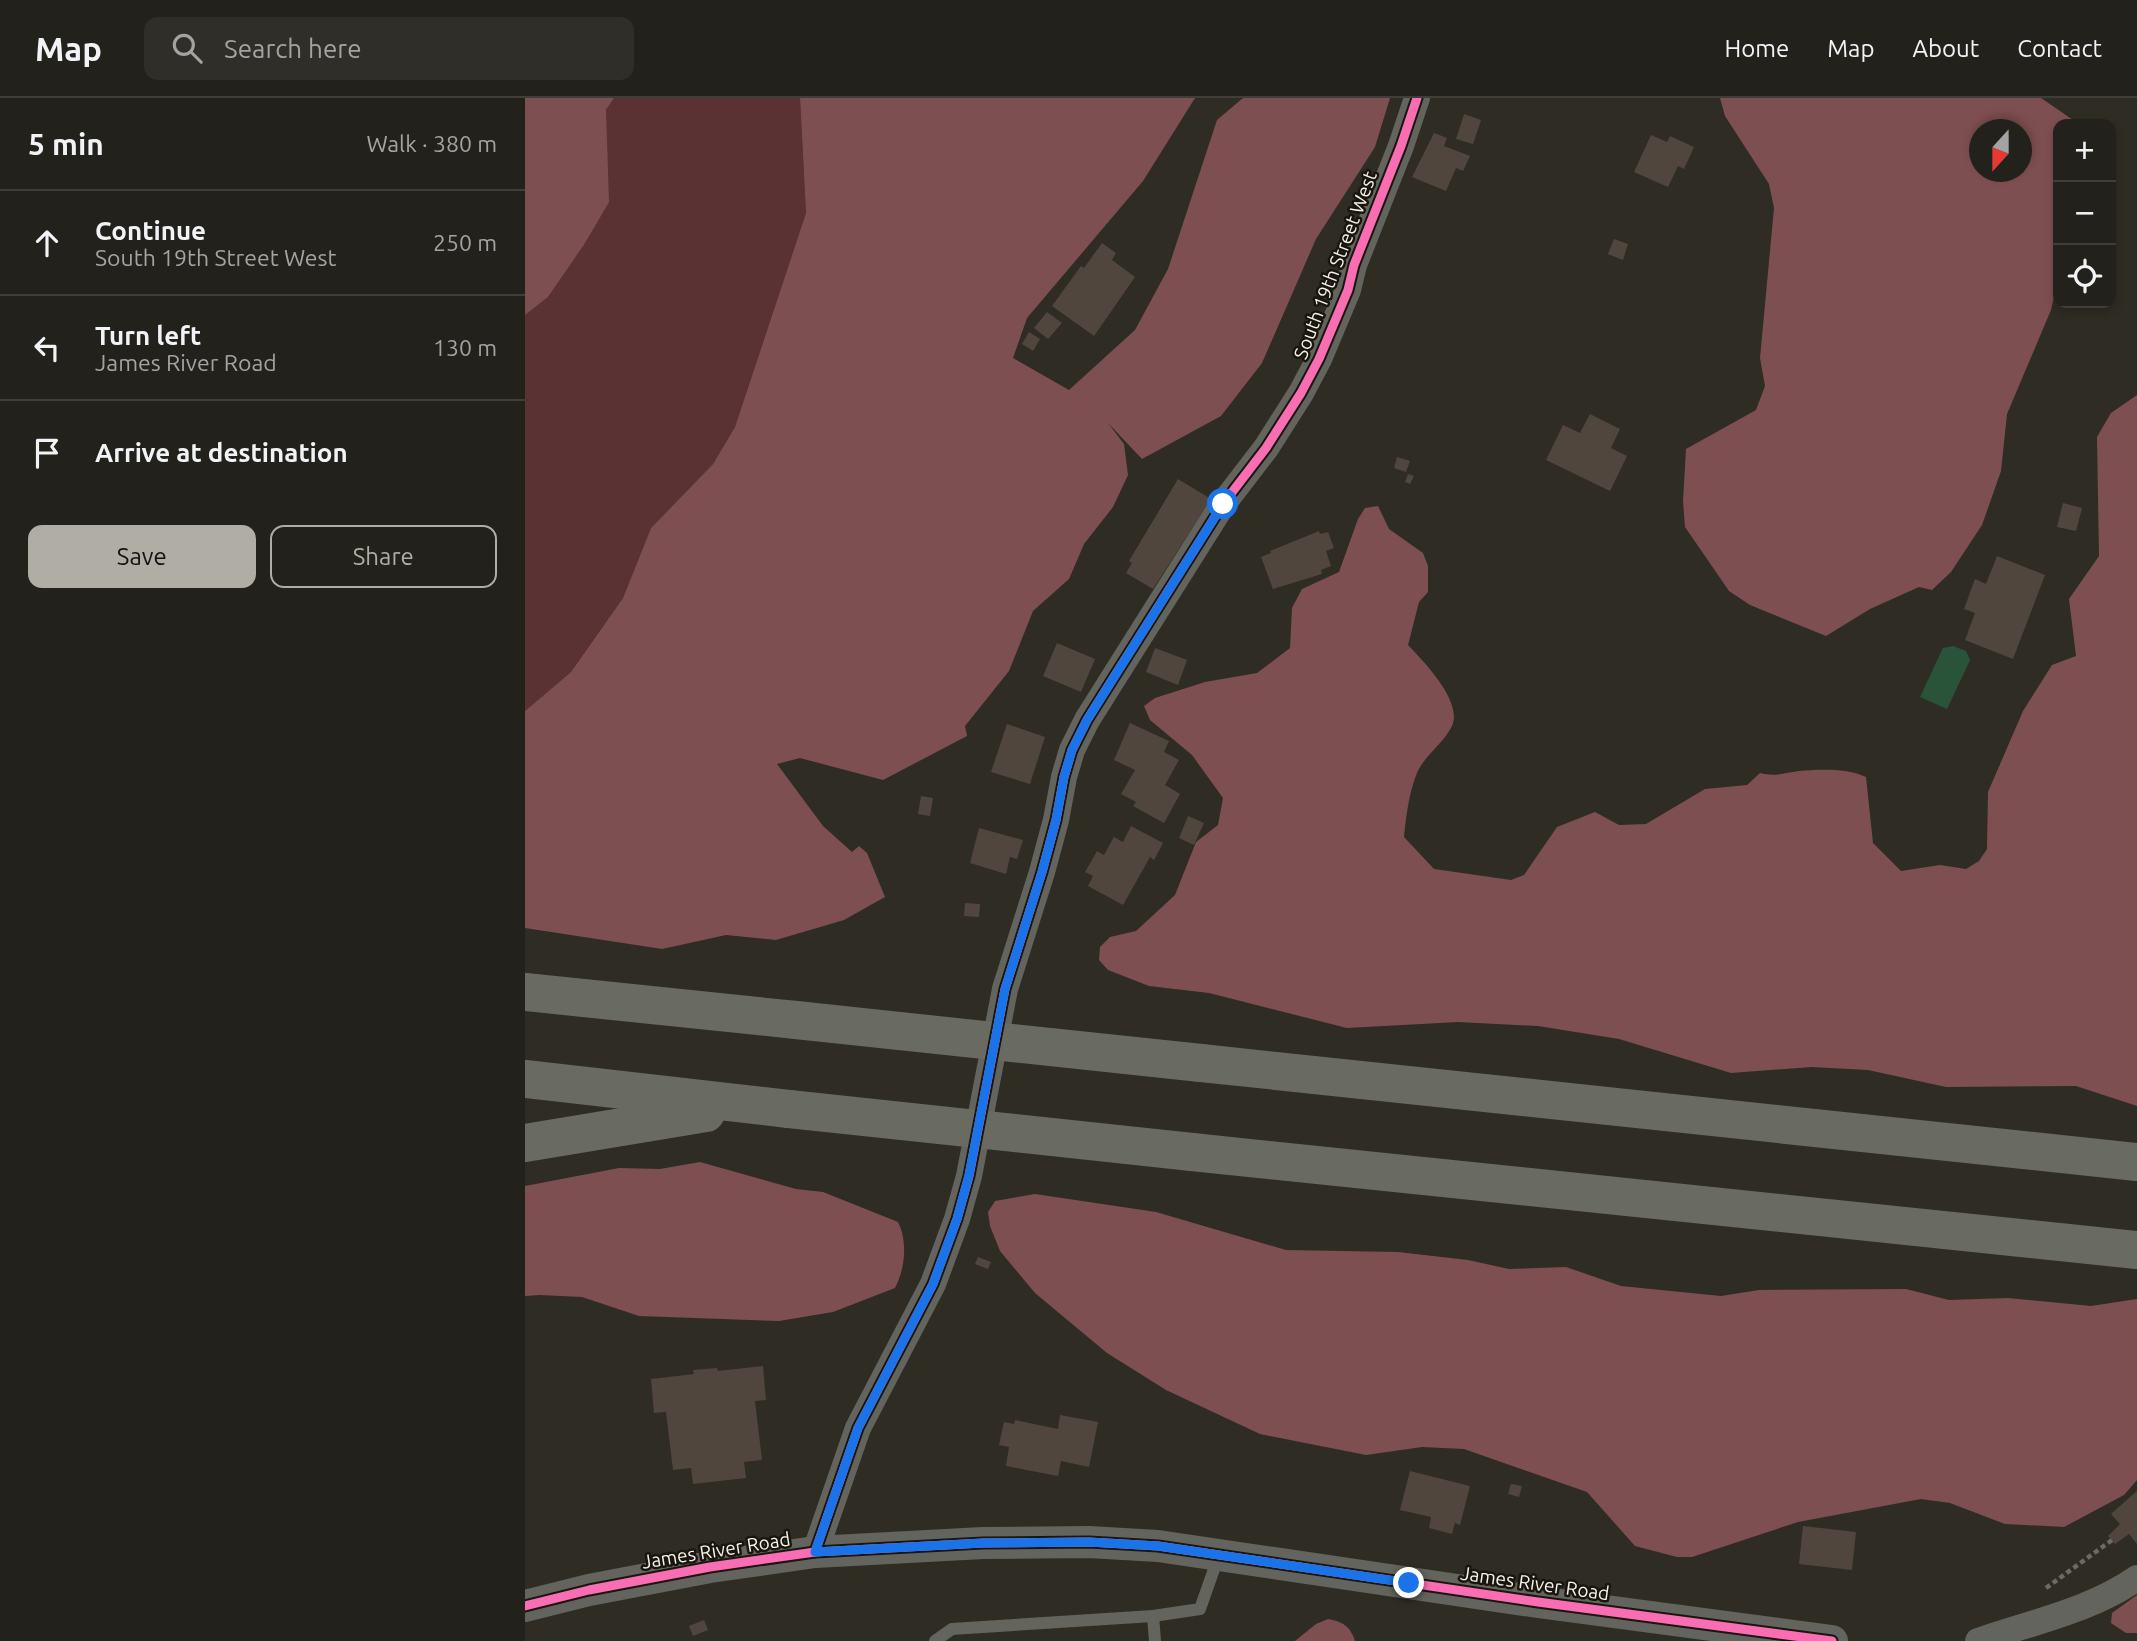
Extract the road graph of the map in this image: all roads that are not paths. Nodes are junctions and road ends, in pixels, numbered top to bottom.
1 (1417, 98) edge
2 (525, 992) edge
3 (525, 1079) edge
4 (779, 1107) junction
5 (525, 1143) edge
6 (2137, 1162) edge
7 (2137, 1250) edge
8 (815, 1552) junction
9 (1219, 1554) junction
10 (2137, 1578) edge
11 (525, 1606) edge
12 (1153, 1615) junction
13 (935, 1641) edge
14 (1155, 1641) edge
15 (1832, 1641) edge
16 (1978, 1641) edge

1 - 8 street, South 19th Street West
2 - 6 highway, bridge
3 - 4 highway
4 - 5 highway
4 - 7 highway, bridge
8 - 9 street, James River Road
8 - 11 street, James River Road
9 - 12 lane
9 - 15 street, James River Road
10 - 16 street
12 - 13 lane
12 - 14 lane

